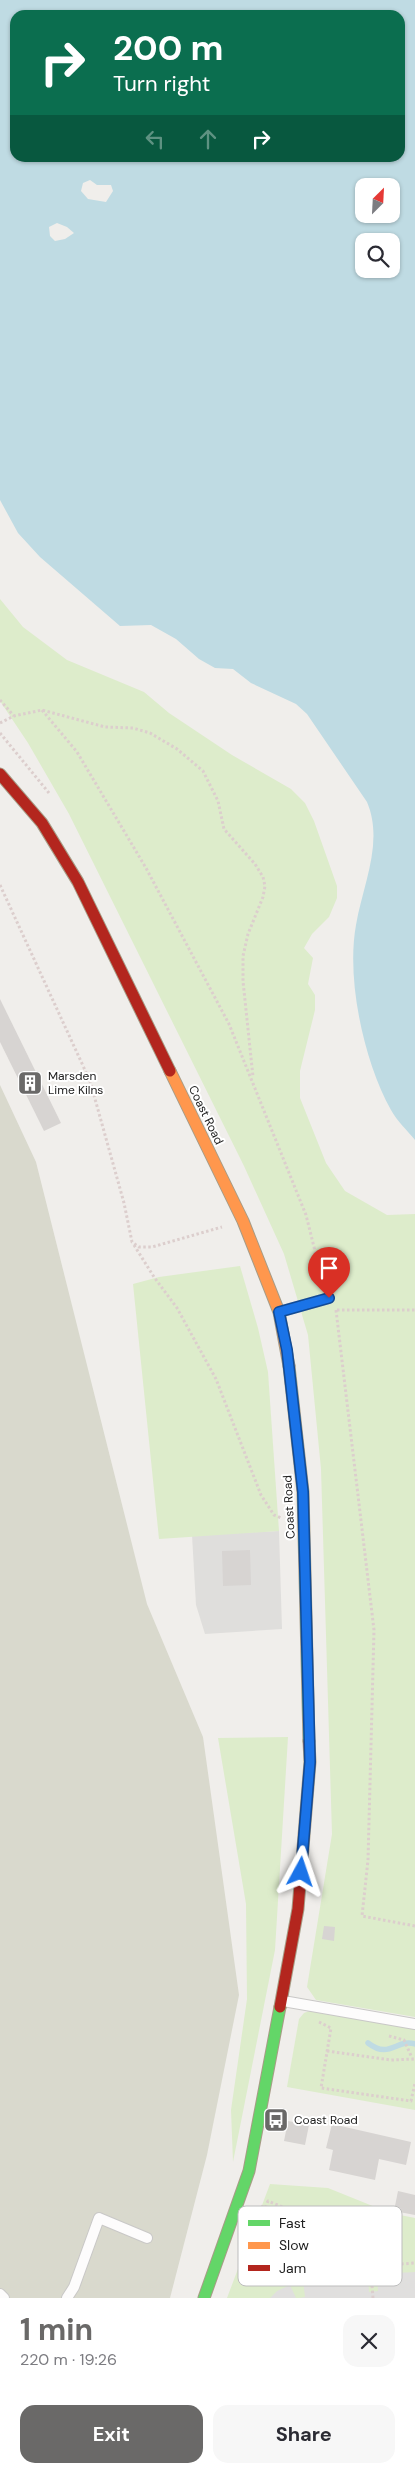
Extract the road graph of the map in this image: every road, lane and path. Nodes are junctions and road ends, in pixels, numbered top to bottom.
1 (0, 700) edge
2 (42, 710) junction
3 (14, 716) junction
4 (0, 723) edge
5 (0, 774) edge
6 (0, 885) edge
7 (253, 1080) junction
8 (243, 1221) junction
9 (132, 1242) junction
10 (329, 1298) joint
11 (415, 1310) edge
12 (279, 1312) junction
13 (304, 1529) junction
14 (415, 1926) edge
15 (280, 2000) junction
16 (305, 2004) junction
17 (415, 2024) edge
18 (404, 2040) dead end
19 (327, 2051) junction
20 (413, 2058) edge
21 (415, 2083) edge
22 (255, 2203) dead end
23 (261, 2206) edge
24 (266, 2206) edge
25 (280, 2206) edge
26 (147, 2238) dead end
27 (415, 2263) edge
28 (402, 2264) edge
29 (0, 2294) edge
30 (4, 2298) edge
31 (66, 2298) edge
32 (204, 2298) edge

1 - 3 path
2 - 3 path
2 - 7 path
2 - 7 path
3 - 4 path
5 - 8 main road, Coast Road
6 - 9 path
7 - 10 path
8 - 9 path
8 - 12 main road, Coast Road
9 - 13 path
10 - 12 lane
11 - 14 path
12 - 13 main road, Coast Road
13 - 15 main road, Coast Road
15 - 16 lane
15 - 32 main road, Coast Road
16 - 17 lane
16 - 19 path
18 - 20 path
19 - 20 path
19 - 21 path
22 - 23 path
24 - 25 path
26 - 31 lane
27 - 28 path
29 - 30 lane

